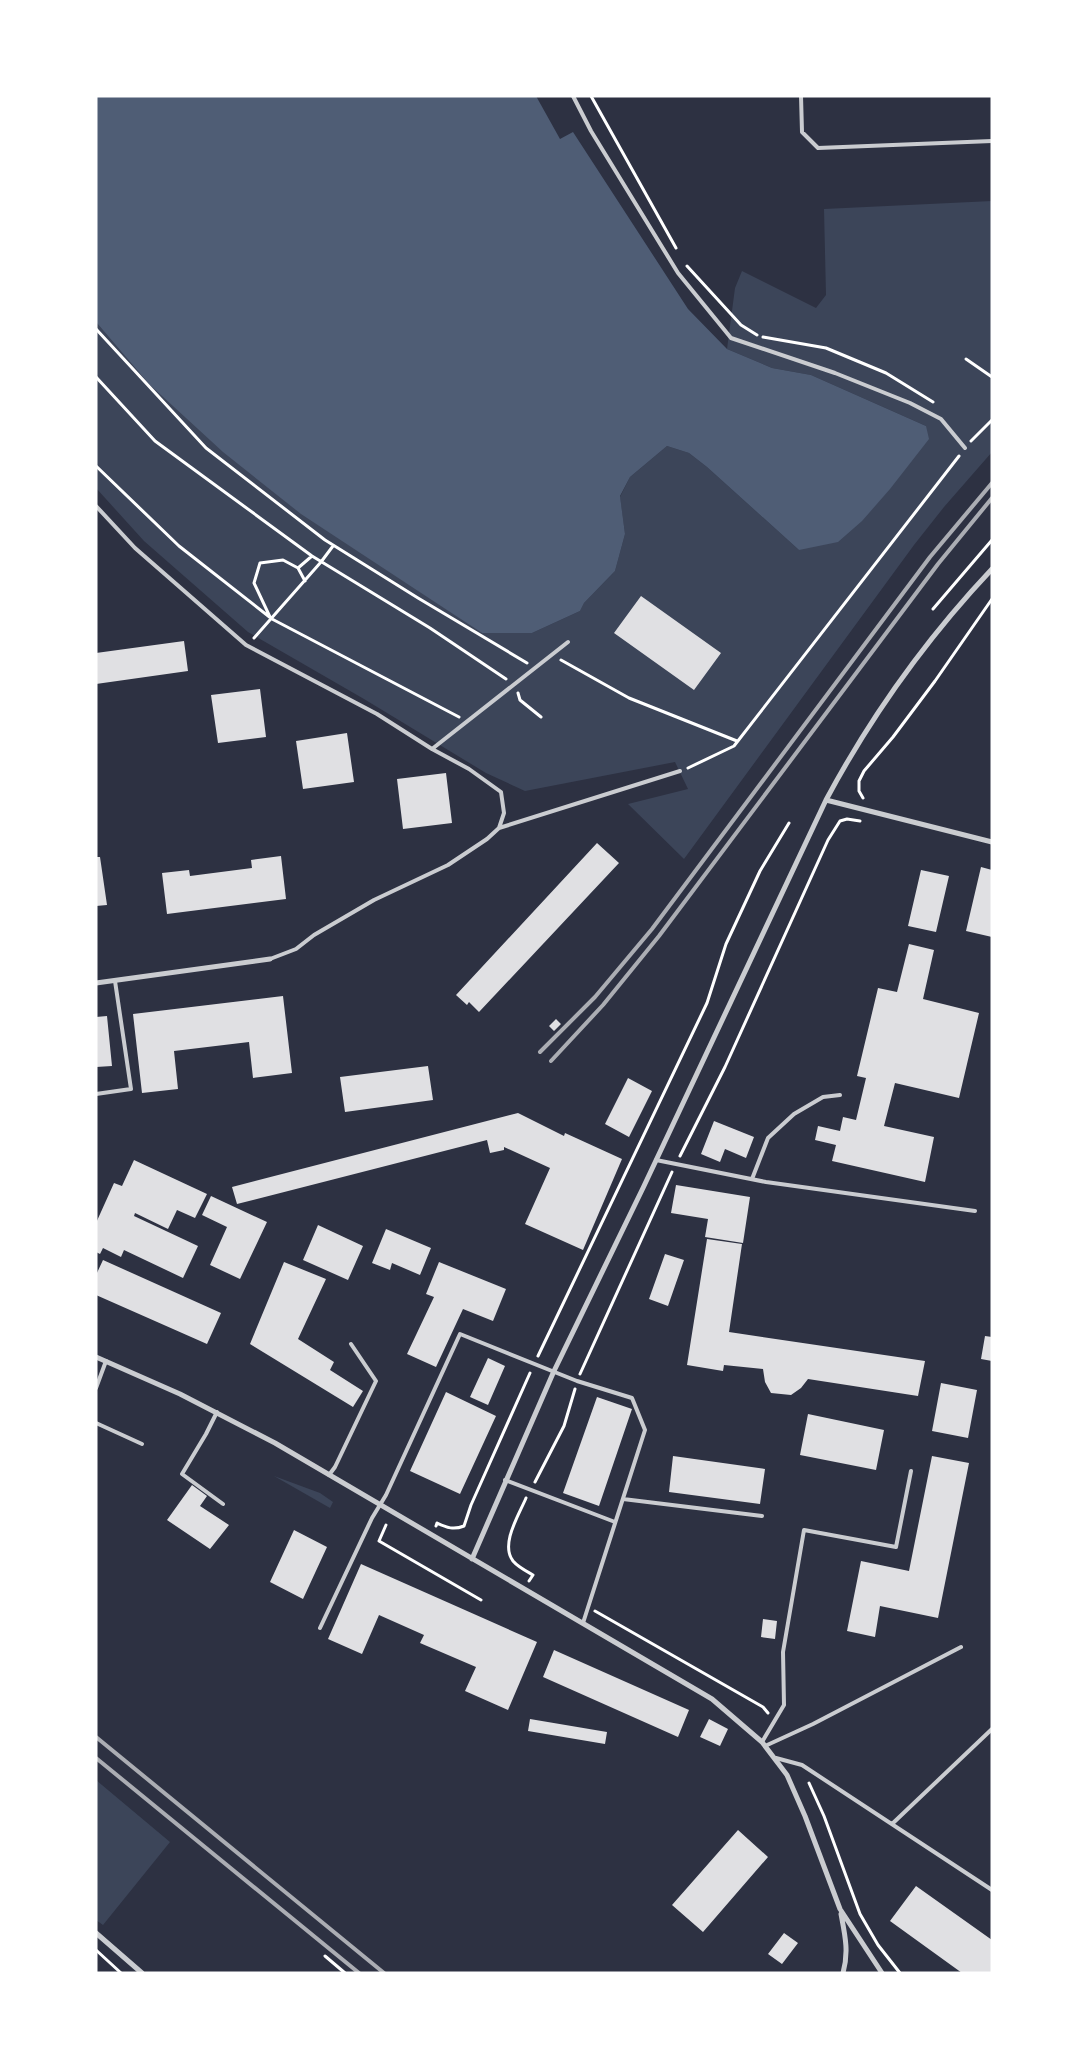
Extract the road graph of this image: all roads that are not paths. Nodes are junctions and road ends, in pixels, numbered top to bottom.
1 (572, 96) edge
2 (801, 96) edge
3 (992, 140) edge
4 (965, 448) road end
5 (96, 506) edge
6 (992, 569) edge
7 (568, 642) dead end
8 (432, 749) junction
9 (680, 771) road end
10 (826, 800) junction
11 (499, 828) junction
12 (992, 842) edge
13 (270, 959) joint
14 (115, 980) junction
15 (96, 983) edge
16 (96, 1094) edge
17 (840, 1095) dead end
18 (656, 1160) junction
19 (752, 1179) junction
20 (975, 1211) dead end
21 (351, 1344) dead end
22 (96, 1357) edge
23 (106, 1361) junction
24 (554, 1371) junction
25 (96, 1388) edge
26 (217, 1412) junction
27 (96, 1423) edge
28 (142, 1444) dead end
29 (911, 1471) dead end
30 (329, 1475) junction
31 (505, 1480) junction
32 (623, 1498) junction
33 (223, 1504) dead end
34 (381, 1505) junction
35 (762, 1516) dead end
36 (615, 1522) junction
37 (472, 1559) junction
38 (583, 1623) junction
39 (320, 1628) dead end
40 (960, 1647) dead end
41 (992, 1729) edge
42 (764, 1744) junction
43 (776, 1758) junction
44 (892, 1824) junction
45 (992, 1890) edge
46 (840, 1909) junction
47 (96, 1933) edge
48 (142, 1973) edge
49 (842, 1973) edge
50 (882, 1973) edge

1 - 4 lane
2 - 3 lane
5 - 8 lane
6 - 10 street
7 - 8 lane
8 - 11 lane
9 - 11 lane
10 - 12 street
10 - 18 street
11 - 13 lane
13 - 14 street
14 - 15 street
14 - 16 lane
17 - 19 lane
18 - 19 lane
18 - 24 street
19 - 20 lane
21 - 30 lane
22 - 23 street
23 - 25 lane
23 - 26 street
24 - 31 street
24 - 32 lane
24 - 34 lane
26 - 30 street
26 - 33 lane
27 - 28 lane
29 - 42 lane
30 - 34 street
31 - 36 lane
31 - 37 street
32 - 35 lane
32 - 36 lane
34 - 37 street
34 - 39 lane
36 - 38 lane
37 - 38 street
38 - 42 street
40 - 42 lane
41 - 44 lane
42 - 43 street
43 - 44 lane
43 - 46 street
44 - 45 lane
46 - 49 street
46 - 50 street
47 - 48 street

